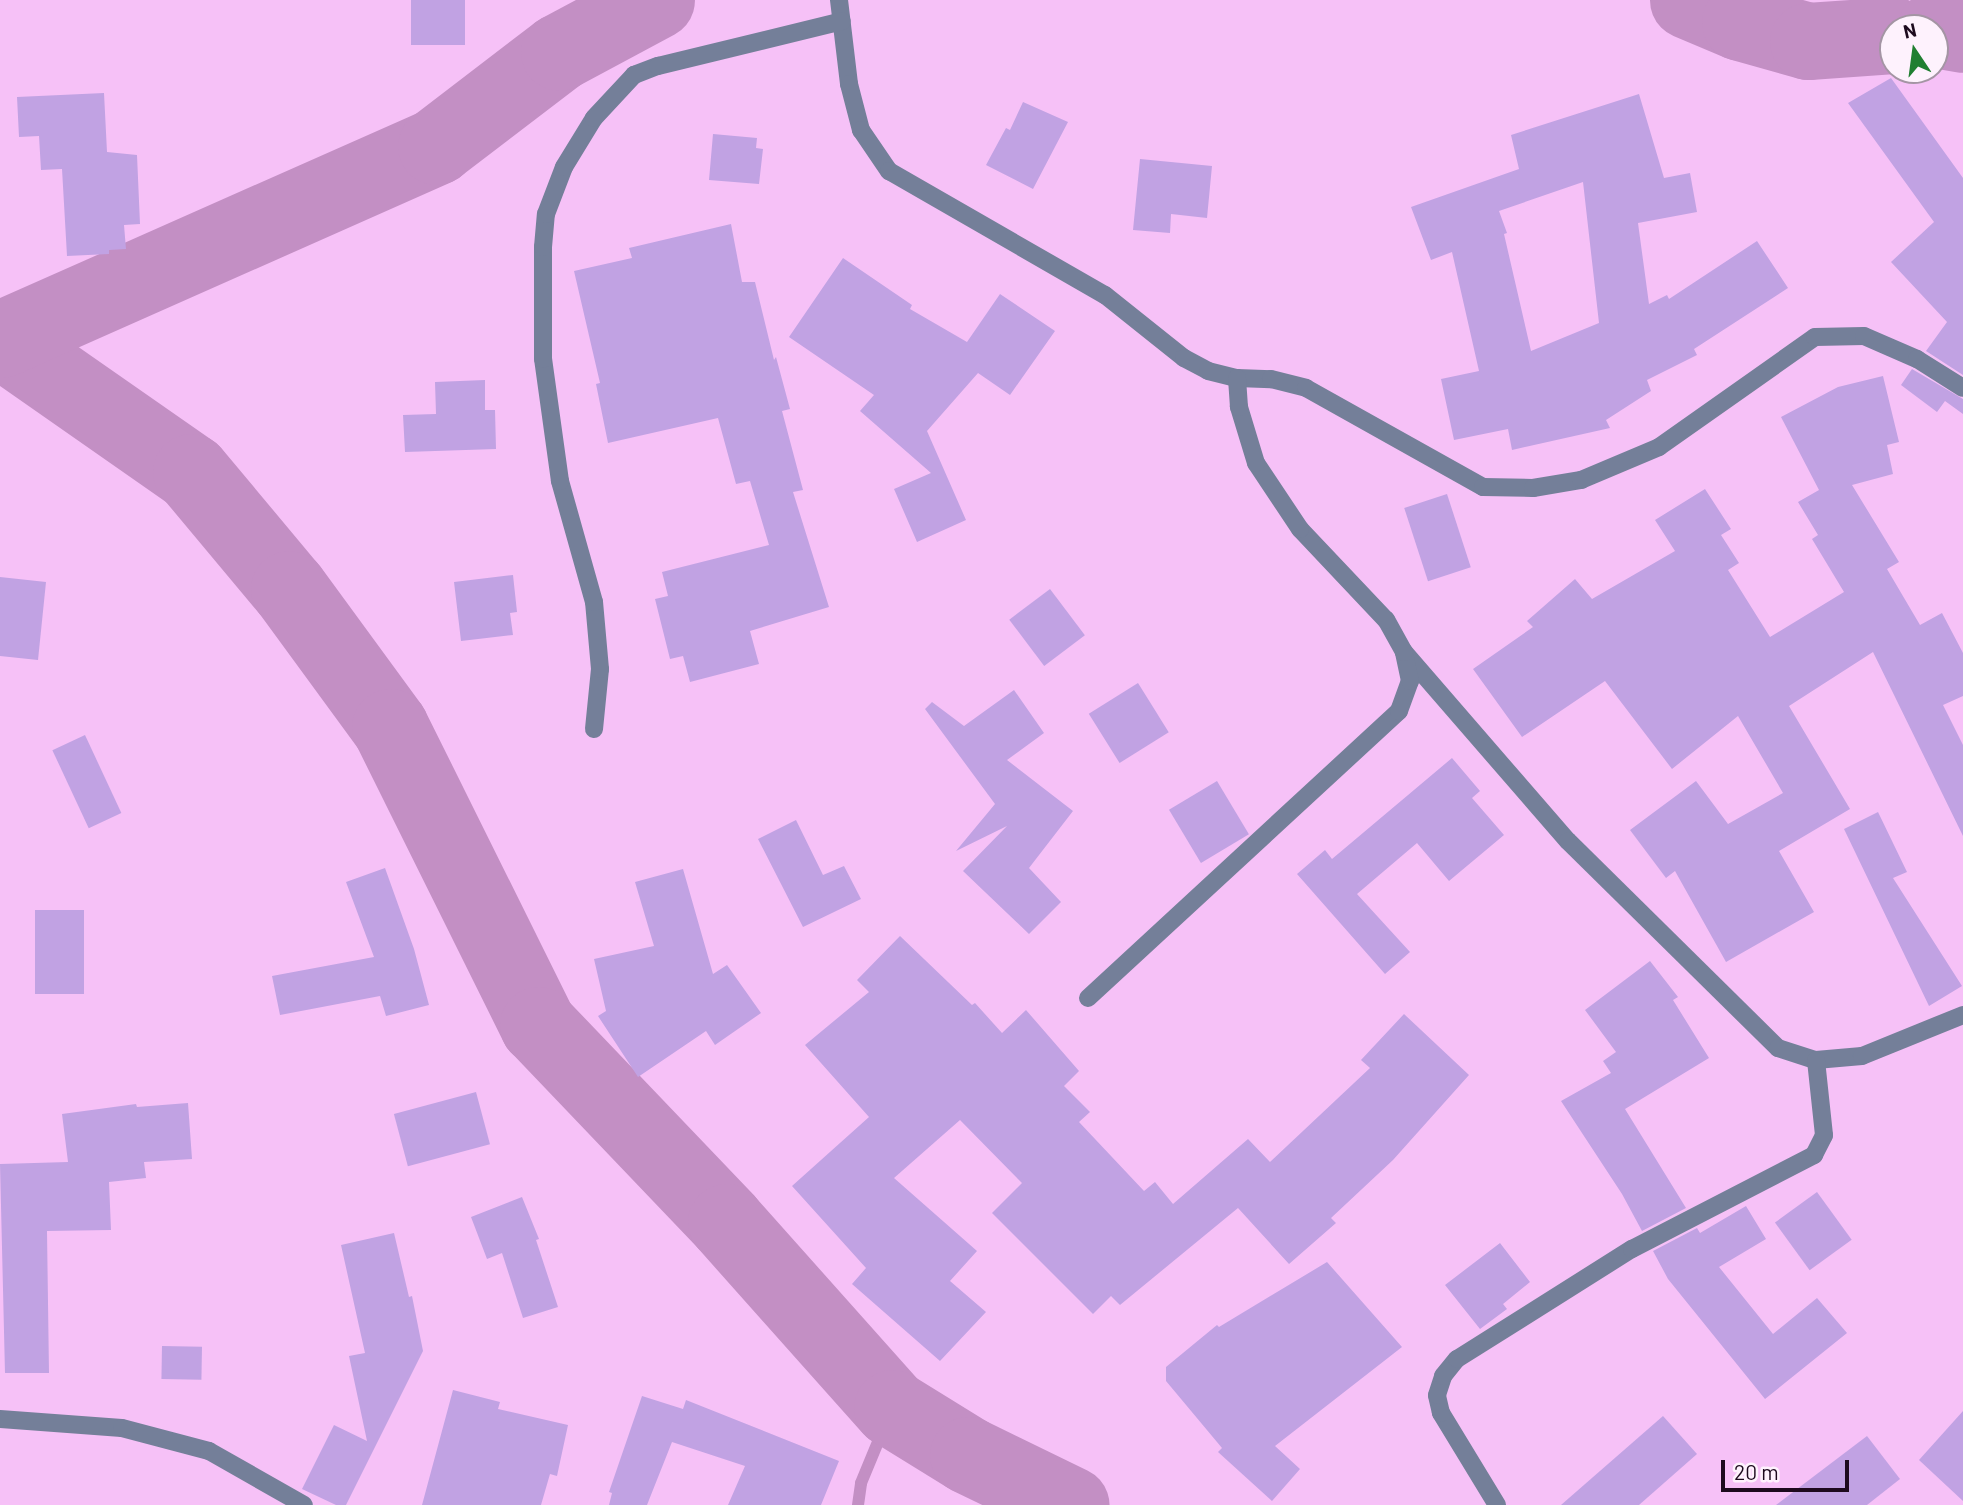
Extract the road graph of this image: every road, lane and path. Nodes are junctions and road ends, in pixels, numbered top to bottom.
1 (839, 0) edge
2 (842, 20) junction
3 (1237, 378) junction
4 (1963, 388) edge
5 (1404, 652) junction
6 (594, 729) dead end
7 (1088, 998) dead end
8 (1963, 1015) edge
9 (1816, 1060) junction
10 (0, 1419) edge
11 (304, 1505) edge
12 (1497, 1505) edge

1 - 2 street
2 - 3 street
2 - 6 street
3 - 4 street
3 - 5 street
5 - 7 street
5 - 9 street
8 - 9 street
9 - 12 street
10 - 11 street

